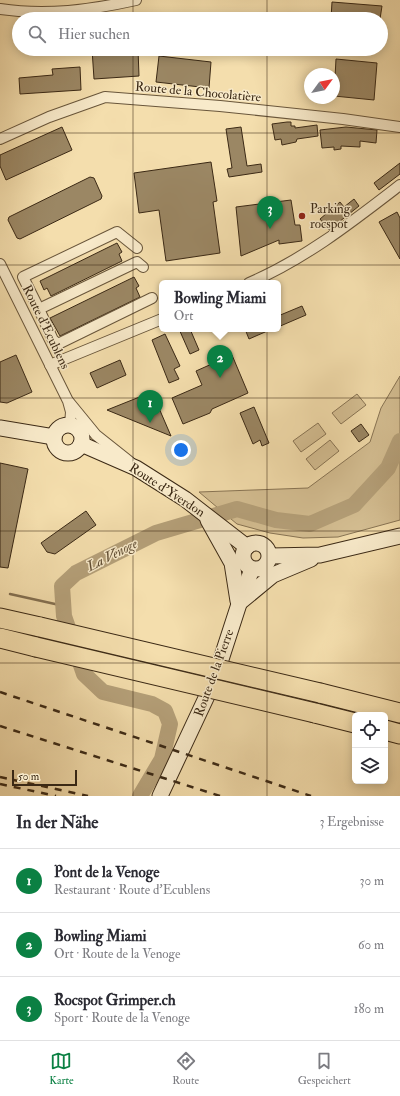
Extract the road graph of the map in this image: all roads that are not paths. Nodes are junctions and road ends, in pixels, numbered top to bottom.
1 (136, 0) edge
2 (0, 9) edge
3 (400, 127) edge
4 (0, 139) edge
5 (400, 185) edge
6 (137, 248) dead end
7 (0, 264) edge
8 (143, 267) dead end
9 (256, 280) edge
10 (152, 298) dead end
11 (39, 310) junction
12 (159, 319) edge
13 (50, 365) junction
14 (68, 401) junction
15 (70, 425) junction
16 (0, 428) edge
17 (54, 436) junction
18 (81, 444) junction
19 (136, 468) junction
20 (221, 532) junction
21 (400, 536) edge
22 (246, 547) junction
23 (320, 555) junction
24 (270, 556) junction
25 (252, 569) junction
26 (239, 604) junction
27 (0, 618) edge
28 (0, 638) edge
29 (400, 712) edge
30 (352, 722) edge
31 (388, 731) edge
32 (400, 734) edge
33 (160, 796) edge

1 - 2 street
3 - 4 street, Route de la Chocolatière
5 - 9 street
6 - 11 street
7 - 13 street, Route d'Ecublens
8 - 11 street
10 - 11 street
12 - 13 street
13 - 14 street, Route d'Ecublens
14 - 15 street, Route d'Ecublens
14 - 19 street, Route d'Ecublens
15 - 17 main road
15 - 18 main road
16 - 17 main road
17 - 18 main road
18 - 19 main road, Route d'Yverdon
19 - 20 main road, Route d'Yverdon
20 - 22 main road, Route d'Yverdon
20 - 26 main road
21 - 23 main road
22 - 24 main road
22 - 25 main road
23 - 24 main road
23 - 26 main road
24 - 25 main road
25 - 26 main road, Route de la Pierre
26 - 33 main road, Route de la Pierre
27 - 29 highway, bridge
28 - 30 highway, bridge
31 - 32 highway

